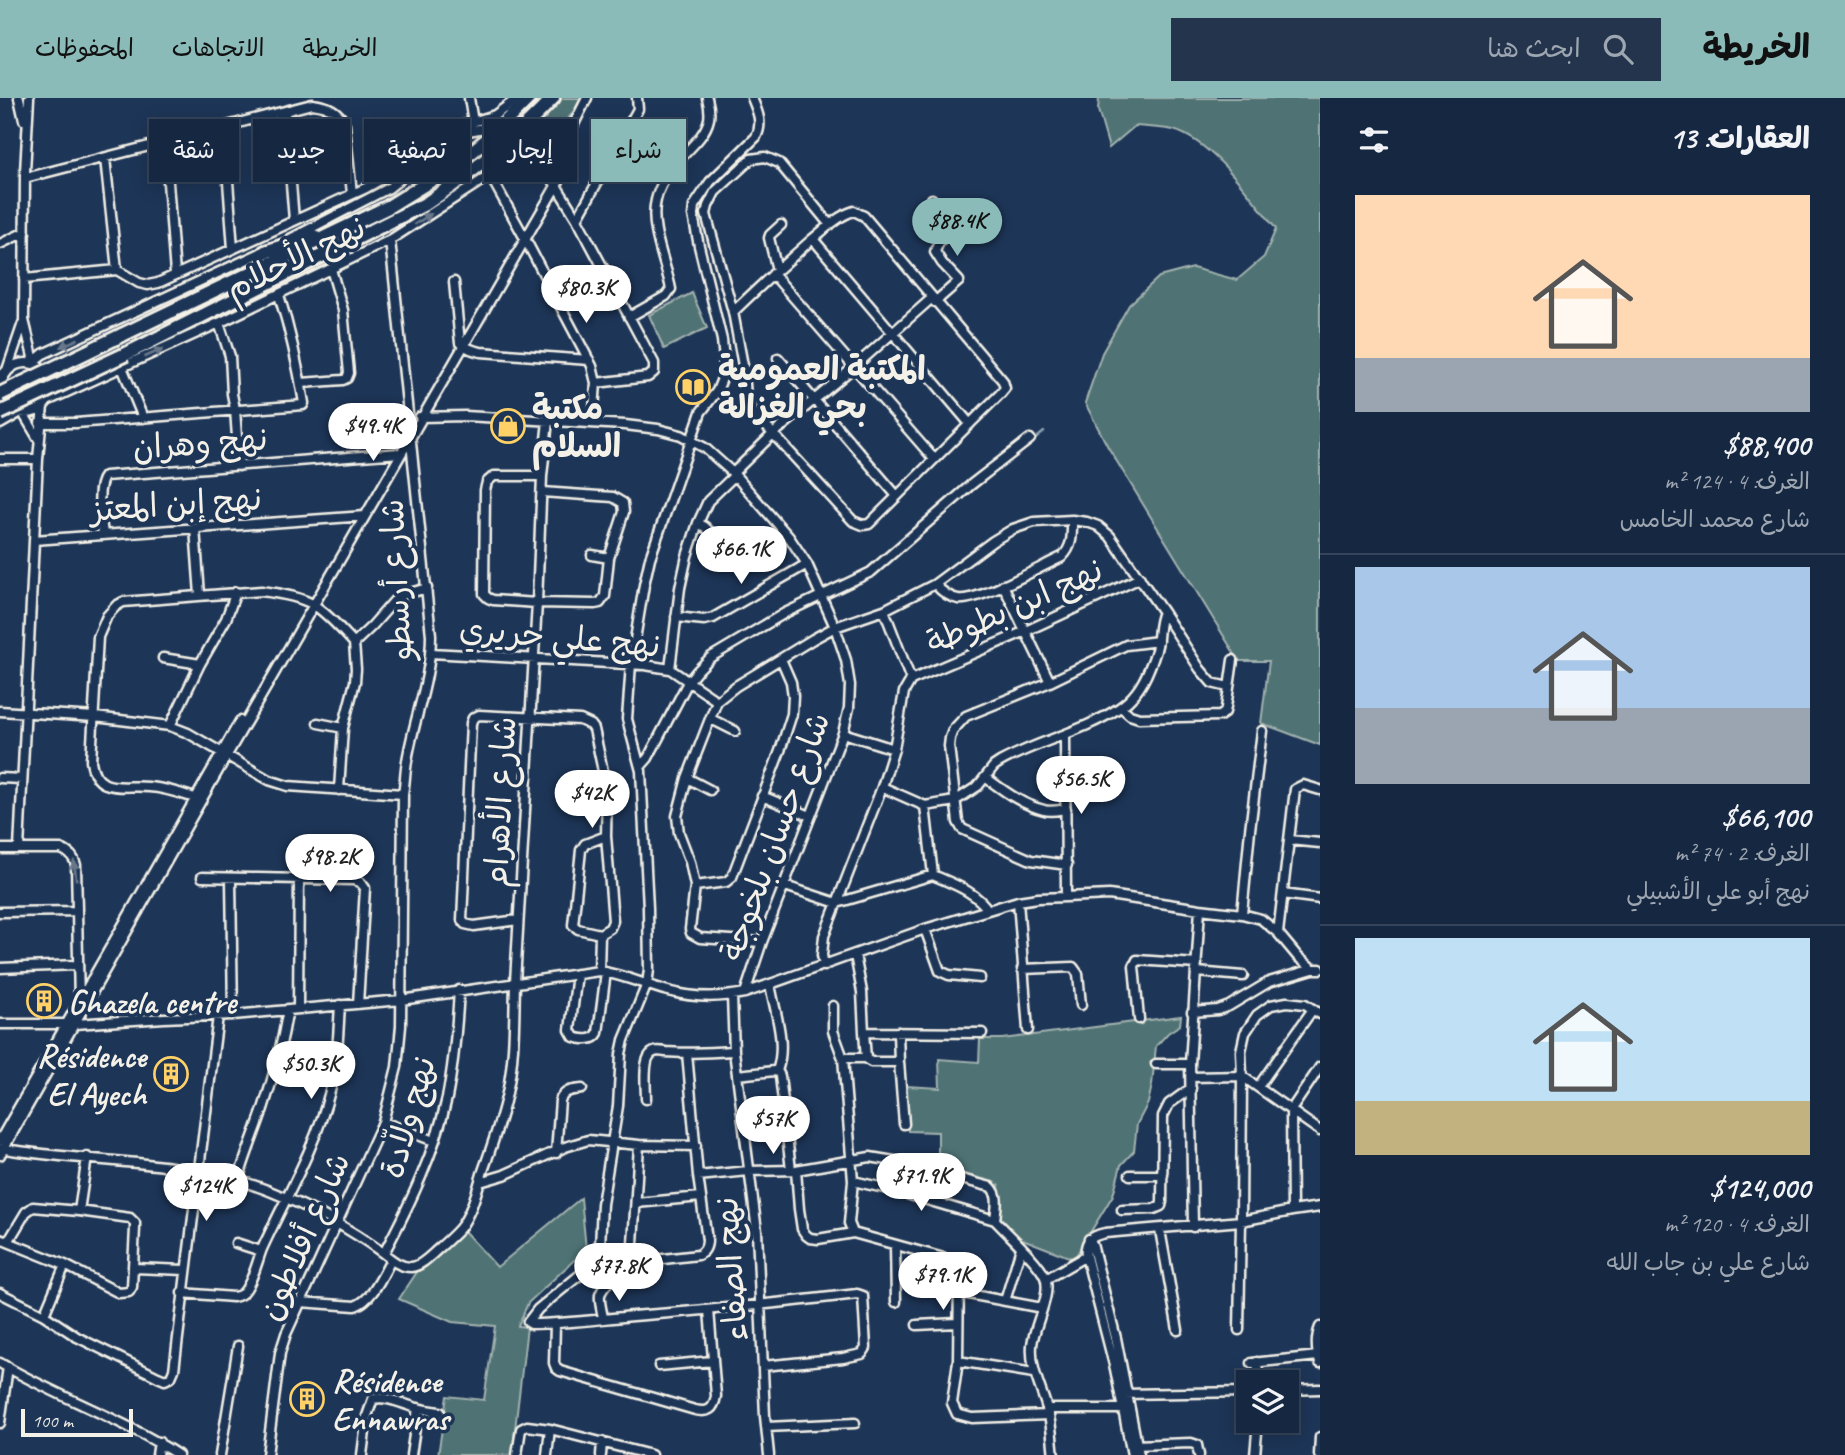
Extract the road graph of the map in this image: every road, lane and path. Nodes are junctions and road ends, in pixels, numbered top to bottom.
1 (19, 98) edge
2 (29, 98) edge
3 (469, 98) edge
4 (518, 98) edge
5 (529, 98) edge
6 (553, 98) edge
7 (587, 98) edge
8 (637, 98) edge
9 (708, 98) edge
10 (752, 98) edge
11 (508, 102) edge
12 (285, 112) junction
13 (574, 119) edge
14 (474, 122) junction
15 (239, 124) edge
16 (484, 128) edge
17 (149, 146) edge
18 (105, 158) junction
19 (25, 175) junction
20 (484, 178) edge
21 (168, 182) edge
22 (228, 182) edge
23 (493, 182) edge
24 (555, 183) joint
25 (417, 190) junction
26 (352, 194) junction
27 (932, 199) dead end
28 (577, 219) junction
29 (294, 220) junction
30 (780, 225) dead end
31 (830, 225) junction
32 (25, 232) junction
33 (523, 237) junction
34 (813, 239) junction
35 (390, 240) junction
36 (0, 244) edge
37 (233, 249) junction
38 (265, 251) junction
39 (331, 269) junction
40 (117, 270) junction
41 (775, 272) junction
42 (175, 274) junction
43 (24, 279) junction
44 (454, 282) dead end
45 (279, 295) junction
46 (933, 300) junction
47 (733, 312) junction
48 (629, 317) junction
49 (24, 320) junction
50 (219, 323) junction
51 (893, 332) junction
52 (462, 344) junction
53 (779, 358) dead end
54 (589, 360) junction
55 (32, 363) junction
56 (122, 367) junction
57 (854, 367) junction
58 (4, 373) edge
59 (301, 383) junction
60 (596, 383) junction
61 (0, 394) edge
62 (815, 400) junction
63 (45, 404) junction
64 (235, 409) junction
65 (21, 412) junction
66 (0, 413) edge
67 (420, 417) junction
68 (143, 418) junction
69 (548, 421) junction
70 (0, 423) edge
71 (40, 423) junction
72 (593, 423) junction
73 (970, 424) junction
74 (411, 432) junction
75 (773, 434) junction
76 (1030, 439) dead end
77 (39, 440) junction
78 (692, 440) junction
79 (398, 453) junction
80 (38, 459) junction
81 (934, 459) junction
82 (0, 460) edge
83 (239, 466) junction
84 (734, 474) junction
85 (542, 476) junction
86 (542, 492) junction
87 (897, 496) junction
88 (362, 516) junction
89 (1072, 520) junction
90 (698, 523) junction
91 (195, 528) junction
92 (103, 534) junction
93 (34, 540) junction
94 (725, 547) dead end
95 (592, 555) dead end
96 (609, 558) junction
97 (807, 564) junction
98 (1140, 578) junction
99 (935, 584) junction
100 (1003, 585) junction
101 (427, 589) junction
102 (236, 592) junction
103 (200, 595) junction
104 (821, 596) junction
105 (537, 603) junction
106 (311, 604) junction
107 (884, 610) junction
108 (1163, 612) junction
109 (676, 617) junction
110 (835, 627) junction
111 (1026, 631) junction
112 (1158, 640) junction
113 (354, 643) junction
114 (431, 653) junction
115 (534, 658) junction
116 (163, 659) dead end
117 (781, 659) junction
118 (1233, 660) dead end
119 (200, 664) junction
120 (631, 664) junction
121 (670, 669) junction
122 (911, 680) junction
123 (688, 682) junction
124 (1050, 682) junction
125 (1228, 687) junction
126 (717, 701) junction
127 (1121, 707) junction
128 (0, 711) edge
129 (26, 712) junction
130 (95, 717) junction
131 (531, 717) junction
132 (710, 719) junction
133 (318, 723) dead end
134 (170, 726) junction
135 (343, 728) junction
136 (735, 731) dead end
137 (1262, 731) dead end
138 (843, 733) junction
139 (1065, 735) junction
140 (894, 750) junction
141 (224, 754) junction
142 (641, 766) junction
143 (604, 775) junction
144 (985, 777) junction
145 (0, 778) edge
146 (687, 778) junction
147 (22, 779) junction
148 (579, 782) dead end
149 (882, 787) junction
150 (339, 790) junction
151 (710, 790) dead end
152 (1320, 790) edge
153 (404, 794) junction
154 (762, 796) junction
155 (198, 799) junction
156 (955, 801) junction
157 (925, 806) junction
158 (1066, 809) junction
159 (810, 816) junction
160 (606, 836) junction
161 (1289, 840) junction
162 (1320, 843) edge
163 (0, 849) edge
164 (19, 849) junction
165 (1067, 865) junction
166 (933, 875) junction
167 (202, 877) dead end
168 (231, 879) junction
169 (299, 879) junction
170 (695, 886) junction
171 (785, 886) junction
172 (1283, 894) junction
173 (1066, 897) junction
174 (1320, 899) edge
175 (1018, 901) junction
176 (837, 903) junction
177 (988, 909) junction
178 (1200, 909) junction
179 (77, 911) junction
180 (0, 912) edge
181 (1242, 914) junction
182 (518, 920) junction
183 (925, 929) junction
184 (1278, 933) junction
185 (600, 934) junction
186 (762, 942) junction
187 (855, 955) junction
188 (77, 965) junction
189 (824, 966) junction
190 (0, 968) edge
191 (1197, 968) junction
192 (1022, 969) junction
193 (1316, 969) edge
194 (603, 971) junction
195 (577, 974) junction
196 (1243, 976) dead end
197 (979, 978) dead end
198 (515, 982) junction
199 (647, 984) junction
200 (770, 984) junction
201 (459, 990) junction
202 (745, 993) junction
203 (732, 996) junction
204 (401, 1000) junction
205 (358, 1004) junction
206 (340, 1005) junction
207 (1081, 1005) dead end
208 (833, 1006) dead end
209 (80, 1007) junction
210 (288, 1009) junction
211 (298, 1009) junction
212 (1192, 1012) junction
213 (1316, 1012) edge
214 (233, 1015) junction
215 (218, 1016) junction
216 (1139, 1018) dead end
217 (0, 1024) edge
218 (71, 1024) junction
219 (1028, 1030) dead end
220 (864, 1032) junction
221 (898, 1032) junction
222 (982, 1033) dead end
223 (734, 1051) junction
224 (687, 1054) junction
225 (843, 1058) junction
226 (865, 1058) junction
227 (898, 1062) junction
228 (1156, 1064) dead end
229 (1190, 1064) junction
230 (1320, 1067) edge
231 (777, 1071) junction
232 (737, 1075) junction
233 (1242, 1076) junction
234 (1191, 1077) junction
235 (1258, 1087) junction
236 (1191, 1088) junction
237 (582, 1089) dead end
238 (646, 1099) dead end
239 (1291, 1110) junction
240 (383, 1122) junction
241 (904, 1124) dead end
242 (1320, 1129) edge
243 (434, 1140) junction
244 (612, 1143) junction
245 (639, 1145) junction
246 (696, 1146) junction
247 (1, 1148) edge
248 (556, 1153) junction
249 (86, 1157) junction
250 (851, 1161) junction
251 (794, 1170) junction
252 (198, 1171) junction
253 (748, 1171) junction
254 (1130, 1175) dead end
255 (1163, 1175) junction
256 (698, 1176) junction
257 (238, 1181) junction
258 (853, 1181) junction
259 (480, 1182) junction
260 (701, 1197) junction
261 (287, 1198) junction
262 (636, 1203) junction
263 (1320, 1207) edge
264 (79, 1210) junction
265 (1122, 1210) dead end
266 (1292, 1211) junction
267 (995, 1220) junction
268 (1241, 1221) junction
269 (337, 1223) junction
270 (1193, 1227) junction
271 (1160, 1230) junction
272 (853, 1233) junction
273 (1089, 1239) junction
274 (4, 1240) edge
275 (236, 1243) dead end
276 (895, 1245) junction
277 (1021, 1248) junction
278 (261, 1251) junction
279 (384, 1253) junction
280 (1086, 1256) junction
281 (391, 1260) junction
282 (632, 1260) junction
283 (65, 1265) junction
284 (134, 1268) junction
285 (185, 1270) junction
286 (1046, 1279) junction
287 (958, 1292) junction
288 (0, 1293) edge
289 (182, 1293) junction
290 (1005, 1301) junction
291 (300, 1302) junction
292 (896, 1302) dead end
293 (761, 1306) junction
294 (1042, 1308) junction
295 (709, 1310) junction
296 (44, 1315) junction
297 (603, 1318) junction
298 (957, 1323) junction
299 (555, 1324) junction
300 (917, 1325) dead end
301 (1320, 1326) edge
302 (1239, 1329) dead end
303 (1178, 1330) dead end
304 (238, 1346) dead end
305 (1319, 1360) edge
306 (712, 1361) junction
307 (958, 1361) junction
308 (4, 1365) edge
309 (659, 1366) dead end
310 (763, 1366) junction
311 (1256, 1370) edge
312 (1034, 1373) junction
313 (1320, 1389) edge
314 (1299, 1390) edge
315 (1236, 1392) edge
316 (1124, 1394) junction
317 (418, 1408) junction
318 (1126, 1409) junction
319 (440, 1412) dead end
320 (1048, 1412) junction
321 (0, 1423) edge
322 (855, 1423) dead end
323 (766, 1427) junction
324 (550, 1429) junction
325 (1257, 1433) edge
326 (1320, 1437) edge
327 (159, 1442) junction
328 (603, 1442) junction
329 (1133, 1449) edge
330 (157, 1455) edge
331 (178, 1455) edge
332 (220, 1455) edge
333 (267, 1455) edge
334 (362, 1455) edge
335 (411, 1455) edge
336 (517, 1455) edge
337 (547, 1455) edge
338 (601, 1455) edge
339 (651, 1455) edge
340 (769, 1455) edge
341 (1054, 1455) edge
342 (1139, 1455) edge
343 (1199, 1455) edge
344 (1255, 1455) edge
345 (1319, 1455) edge

1 - 19 street
2 - 19 street
3 - 14 street
4 - 11 street
5 - 25 highway
6 - 66 highway, bridge
7 - 13 street
8 - 28 street
9 - 48 street
10 - 78 street
11 - 14 street
12 - 15 street
12 - 26 street
12 - 29 street
14 - 26 street
16 - 38 street
17 - 18 street
18 - 19 street
18 - 40 street
19 - 32 street
35 -> 20 street, نهج الأحلام
21 - 42 street
22 - 37 street
23 - 33 street
24 - 28 street
24 - 33 street
25 - 38 highway
25 - 61 highway, bridge
26 - 29 street
27 - 46 street
28 - 48 street
29 - 37 street
30 - 41 street
31 - 34 street
31 - 46 street
31 - 47 street
32 - 36 street
32 - 43 street
33 - 52 street
33 - 54 street
34 - 41 street
34 - 51 street
35 - 39 street, نهج الأحلام
35 - 74 street, شارع أرسطو
37 - 42 street
38 -> 55 street
39 - 45 street, نهج الأحلام
39 - 59 street
40 - 42 street
40 - 43 street
41 - 47 street
41 - 57 street
43 - 49 street
44 - 52 street
45 - 50 street, نهج الأحلام
45 - 59 street
46 - 51 street
46 - 73 street
47 - 75 street
48 - 60 street
49 - 55 street
49 - 58 street
56 -> 50 street, نهج الأحلام
50 - 64 street
51 - 57 street
51 - 73 street
52 - 54 street
52 - 67 street
53 - 62 street
54 - 60 street
55 - 58 street
55 - 63 street
56 - 63 street, نهج الأحلام
56 - 68 street
57 - 62 street
57 - 81 street
58 - 65 street
59 - 64 street
60 - 72 street
62 - 75 street
62 - 87 street
63 - 65 street
63 - 71 street
64 - 68 street
64 - 83 street
65 - 70 main road
65 - 77 street
67 - 69 street, شارع حسان بلخوجة
67 - 74 street
68 - 71 street
69 - 72 street, شارع حسان بلخوجة
69 - 85 street, شارع الأهرام
71 - 77 street
72 - 78 street, شارع حسان بلخوجة
73 - 81 street
74 - 79 street
74 - 101 street, شارع أرسطو
75 - 84 street
75 - 87 street
76 - 104 street
77 - 80 street
78 - 84 street, شارع حسان بلخوجة
78 - 120 street
79 - 83 street, نهج وهران
79 - 88 street
80 - 82 street
80 - 93 street
81 - 87 street
83 - 92 street, نهج وهران
84 - 90 street
84 - 97 street, شارع حسان بلخوجة
85 - 86 street, شارع الأهرام
85 - 105 street
86 - 96 street
86 - 105 street, شارع الأهرام
88 - 91 street, نهج إبن المعتز
88 - 106 street
89 - 98 street
89 - 99 street
89 - 100 street
90 - 94 street
90 - 109 street
91 - 92 street, نهج إبن المعتز
91 - 103 street
92 - 93 street, نهج إبن المعتز
93 - 129 street
95 - 96 street
96 - 105 street
97 - 104 street, شارع حسان بلخوجة
97 - 109 street
98 - 108 street
98 - 111 street, نهج ابن بطوطة
99 - 100 street
99 - 107 street
100 - 111 street
101 - 113 street
101 - 114 street, شارع أرسطو
102 - 103 street
102 - 106 street
102 - 119 street
103 - 130 street
104 - 110 street, شارع حسان بلخوجة
104 - 123 street
105 - 115 street, شارع الأهرام
106 - 113 street
106 - 141 street
107 - 110 street
107 - 122 street
108 - 112 street
108 - 125 street
109 - 121 street
110 - 117 street
110 - 138 street, شارع حسان بلخوجة
111 - 122 street, نهج ابن بطوطة
111 - 124 street
112 - 124 street
112 - 127 street
113 - 135 street
114 - 115 street, نهج علي حريري
114 - 153 street, شارع أرسطو
115 - 120 street, نهج علي حريري
115 - 131 street, شارع الأهرام
116 - 119 street
117 - 126 street
117 - 154 street
118 - 125 street
119 - 134 street
120 - 121 street, نهج علي حريري
120 - 142 street
121 - 123 street, نهج علي حريري
122 - 140 street
123 - 126 street, نهج علي حريري
123 - 142 street
124 - 156 street
125 - 127 street
126 - 132 street
127 - 139 street
128 - 129 street
129 - 130 street
129 - 147 street
130 - 134 street
130 - 155 street
131 - 143 street
131 - 182 street, شارع الأهرام
131 - 182 street
132 - 136 street
132 - 146 street
133 - 135 street
134 - 141 street
135 - 150 street
137 - 181 street
138 - 140 street
138 - 159 street, شارع حسان بلخوجة
139 - 144 street
139 - 158 street
140 - 149 street
141 - 150 street
141 - 155 street
142 - 199 street
143 - 148 street
143 - 160 street
144 - 156 street
144 - 158 street
145 - 147 street
146 - 151 street
146 - 170 street
147 - 164 street
149 - 157 street
149 - 176 street
150 - 153 street
152 - 161 street
153 - 204 street, شارع أرسطو
154 - 159 street
154 - 170 street
155 - 209 street
156 - 157 street
156 - 165 street
157 - 166 street
158 - 165 street
159 - 171 street, شارع حسان بلخوجة
160 - 185 street
160 - 185 street
161 - 162 street
161 - 172 street
163 - 164 street
179 -> 164 street
165 - 173 street
166 - 176 street
166 - 177 street
167 - 168 street
168 - 169 street
168 - 214 street
169 - 205 street
169 - 211 street
170 - 186 street
171 - 176 street
171 - 186 street, شارع حسان بلخوجة
172 - 174 street
172 - 184 street
173 - 175 street
173 - 178 street
175 - 177 street
175 - 192 street
176 - 189 street
177 - 183 street
178 - 181 street
178 - 191 street
179 - 180 street
179 - 188 street
181 - 184 street
182 - 198 street, شارع الأهرام
183 - 187 street
183 - 197 street
184 - 193 street
185 - 194 street
186 - 202 street, شارع حسان بلخوجة
187 - 189 street
187 - 220 street
188 - 190 street
188 - 209 street
189 - 200 street
191 - 196 street
191 - 212 street
191 - 216 street
192 - 207 street
192 - 219 street
193 - 212 street
194 - 195 street
194 - 195 street
194 - 199 street
195 - 198 street
198 - 201 street
198 - 259 street, شارع الأهرام
199 - 203 street
199 - 244 street
200 - 202 street
200 - 231 street
201 - 204 street
201 - 243 street, نهج ولاّدة
202 - 203 street
203 - 223 street, نهج الصفاء
204 - 205 street
204 - 240 street, شارع أفلاطون
205 - 206 street
206 - 211 street
206 - 261 street
208 - 225 street
209 - 218 street
210 - 211 street
210 - 214 street
210 - 257 street
212 - 229 street
213 - 233 street
213 - 235 street
214 - 215 street
215 - 218 street
215 - 252 street
217 - 218 street
218 - 247 street
220 - 221 street
220 - 226 street
221 - 222 street
221 - 227 street
223 - 224 street
223 - 232 street, نهج الصفاء
224 - 238 street
224 - 246 street
225 - 226 street
225 - 250 street
226 - 227 street
227 - 241 street
228 - 229 street
229 - 234 street
230 - 239 street
231 - 232 street
231 - 251 street
232 - 253 street, نهج الصفاء
233 - 234 street
233 - 235 street
233 - 268 street
234 - 236 street
235 - 239 street
236 - 255 street
236 - 270 street
237 - 248 street
239 - 242 street
239 - 266 street
240 - 243 street
240 - 269 street, شارع أفلاطون
243 - 279 street, نهج ولاّدة
244 - 245 street
244 - 248 street
244 - 299 street
245 - 246 street
245 - 262 street
246 - 256 street
247 - 249 street
248 - 259 street
249 - 252 street
249 - 264 street
250 - 251 street
250 - 258 street
250 - 267 street
251 - 253 street
251 - 272 street
252 - 257 street
252 - 285 street
253 - 256 street
253 - 293 street, نهج الصفاء
254 - 255 street
255 - 265 street
256 - 260 street
257 - 261 street
258 - 267 street
258 - 272 street
259 - 281 street, شارع الأهرام
260 - 262 street
260 - 282 street
261 - 269 street
261 - 278 street
262 - 282 street
263 - 266 street
264 - 274 street
264 - 284 street
266 - 268 street
267 - 277 street
268 - 270 street
268 - 302 street
269 - 279 street
269 - 291 street, شارع أفلاطون
270 - 271 street
271 - 273 street
271 - 303 street
272 - 276 street
273 - 280 street
273 - 316 street
274 - 283 street
275 - 278 street
276 - 287 street
276 - 292 street
277 - 286 street
277 - 290 street
278 - 289 street
279 - 281 street
280 - 286 street
280 - 316 street
281 - 291 street
282 - 297 street
283 - 284 street
283 - 296 street
284 - 285 street
285 - 289 street
286 - 294 street
287 - 290 street
287 - 298 street
288 - 296 street
289 - 296 street
290 - 294 street
291 - 333 street, شارع أفلاطون
293 - 295 street
293 - 310 street, نهج الصفاء
293 - 310 street
294 - 312 street
295 - 297 street
295 - 306 street
297 - 299 street
298 - 300 street
298 - 307 street
299 - 306 street
301 - 305 street
304 - 332 street
305 - 311 street
306 - 309 street
307 - 312 street
307 - 320 street
308 - 321 street
308 - 327 street
310 - 323 street, نهج الصفاء
312 - 320 street
313 - 314 street
315 - 316 street
316 - 318 street
317 - 319 street
317 - 334 street
317 - 335 street
318 - 320 street
318 - 329 street
320 - 341 street
322 - 323 street
323 - 340 street, نهج الصفاء
324 - 328 street
324 - 336 street
324 - 337 street
325 - 344 street
326 - 345 street
327 - 330 street
327 - 331 street
328 - 338 street
328 - 339 street
329 - 342 street
329 - 343 street

